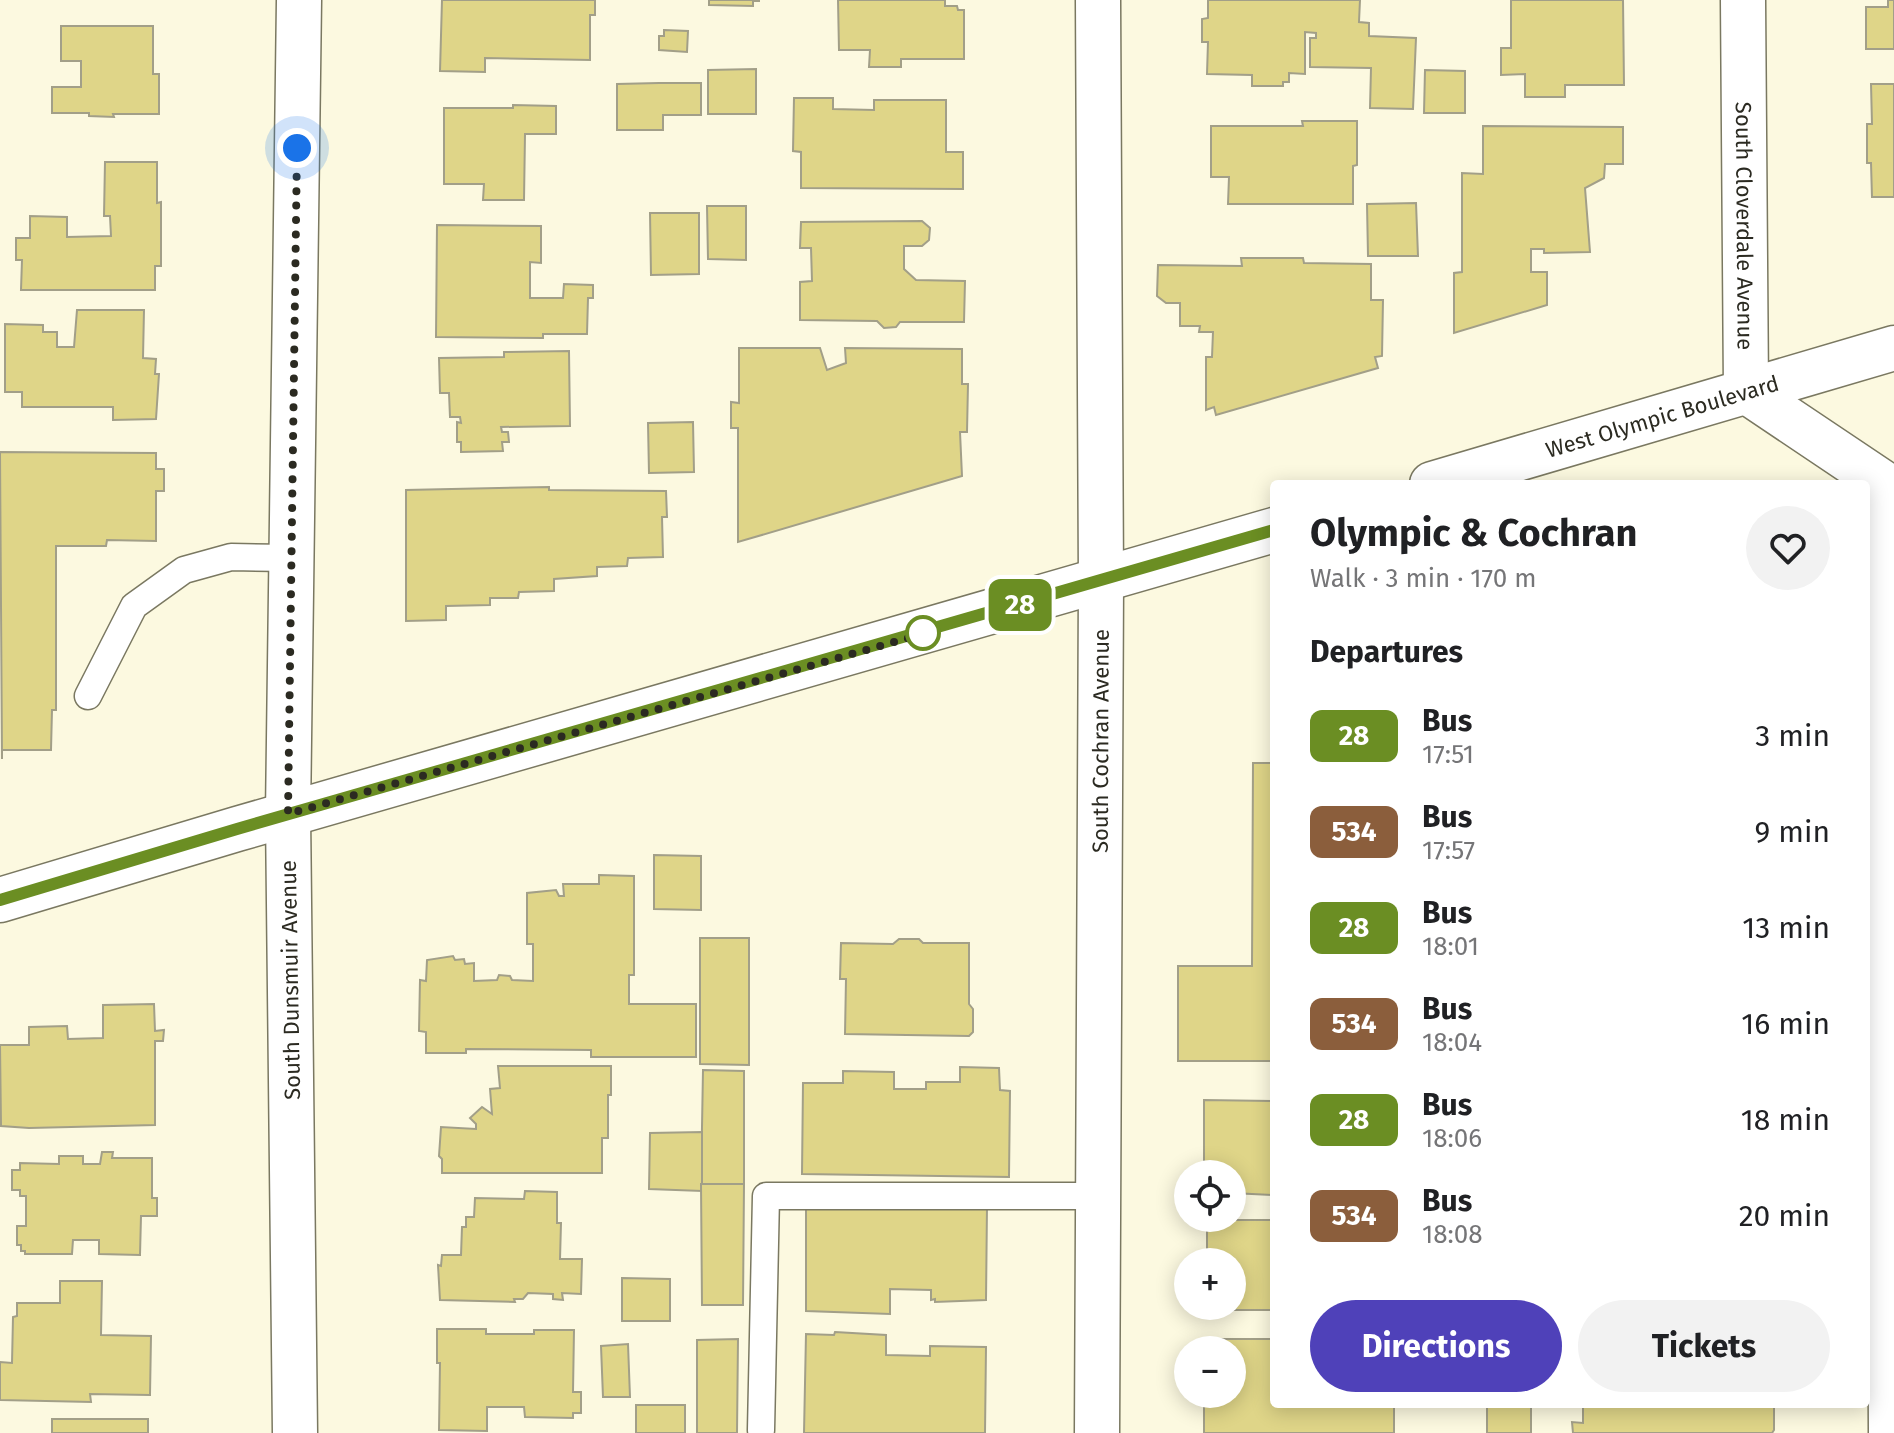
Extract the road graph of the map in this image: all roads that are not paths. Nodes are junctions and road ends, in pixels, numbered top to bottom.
1 (299, 0) edge
2 (1098, 0) edge
3 (1743, 0) edge
4 (1894, 348) edge
5 (1746, 391) junction
6 (1446, 480) edge
7 (1270, 531) edge
8 (291, 558) junction
9 (1101, 582) junction
10 (88, 696) dead end
11 (288, 814) junction
12 (0, 900) edge
13 (1099, 1196) junction
14 (761, 1430) dead end
15 (295, 1433) edge
16 (1097, 1433) edge
17 (1891, 1433) edge

1 - 8 street, South Dunsmuir Avenue
2 - 9 street, South Cochran Avenue
3 - 5 street, South Cloverdale Avenue
4 - 5 street, West Olympic Boulevard
5 - 6 street, West Olympic Boulevard
5 - 17 street
7 - 9 street
8 - 10 lane
8 - 11 street, South Dunsmuir Avenue
9 - 11 street
9 - 13 street, South Cochran Avenue
11 - 12 street
11 - 15 street, South Dunsmuir Avenue
13 - 14 lane
13 - 16 street, South Cochran Avenue

